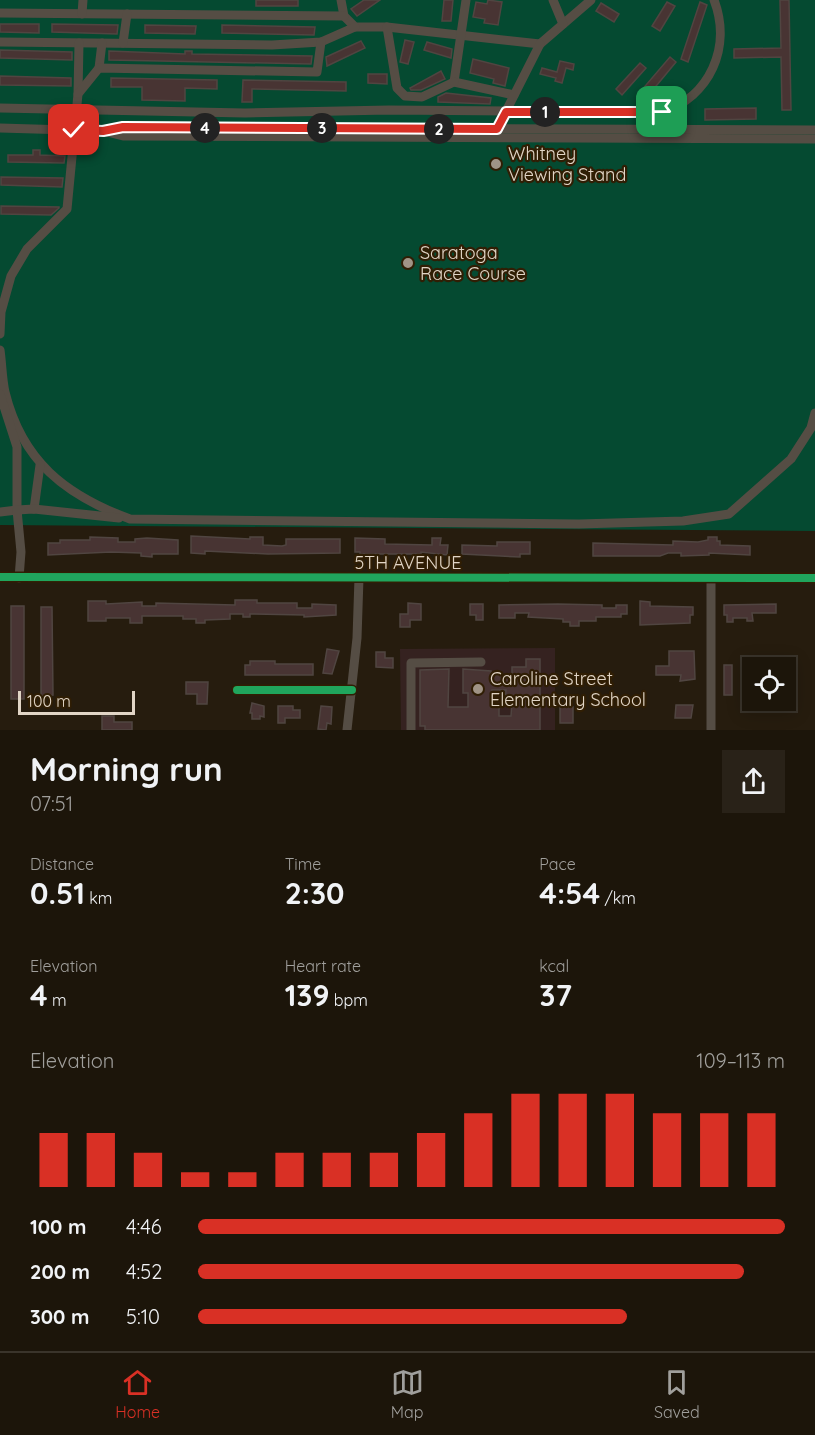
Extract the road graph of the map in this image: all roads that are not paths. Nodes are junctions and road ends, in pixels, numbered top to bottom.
1 (83, 0) edge
2 (341, 0) edge
3 (466, 0) edge
4 (553, 0) edge
5 (591, 0) edge
6 (714, 0) edge
7 (0, 13) edge
8 (82, 14) junction
9 (127, 14) junction
10 (344, 16) junction
11 (564, 24) junction
12 (355, 27) junction
13 (387, 27) junction
14 (461, 35) junction
15 (0, 42) edge
16 (321, 42) junction
17 (79, 43) junction
18 (102, 43) junction
19 (123, 43) junction
20 (540, 45) junction
21 (99, 68) junction
22 (454, 82) junction
23 (78, 94) junction
24 (514, 95) junction
25 (0, 108) edge
26 (76, 110) junction
27 (506, 112) junction
28 (0, 128) edge
29 (74, 130) junction
30 (815, 130) edge
31 (494, 133) junction
32 (790, 135) junction
33 (815, 139) edge
34 (0, 334) edge
35 (0, 351) edge
36 (0, 393) edge
37 (815, 413) edge
38 (810, 439) edge
39 (40, 465) junction
40 (34, 509) junction
41 (17, 510) junction
42 (0, 512) edge
43 (130, 519) junction
44 (0, 578) edge
45 (19, 578) junction
46 (359, 578) junction
47 (815, 578) edge
48 (711, 579) junction
49 (481, 662) dead end
50 (237, 690) dead end
51 (352, 690) junction
52 (347, 730) edge
53 (411, 730) edge
54 (711, 730) edge

1 - 8 street
2 - 10 street
3 - 14 street
4 - 11 street
5 - 11 street
6 - 27 street
7 - 8 street
8 - 9 street
9 - 10 street
9 - 19 street
10 - 12 street
11 - 20 street
12 - 13 street
12 - 16 street
13 - 14 street
13 - 22 street
14 - 20 street
14 - 22 street
15 - 17 street
16 - 19 street
16 - 21 street
17 - 18 street
17 - 23 street
18 - 19 street
18 - 21 street
20 - 24 street
21 - 23 street
22 - 24 street
23 - 26 street
24 - 27 street
25 - 26 street
26 - 27 street
26 - 29 street
27 - 31 street
28 - 29 street
29 - 31 street
29 - 34 street
30 - 32 street
31 - 32 street
32 - 33 street
35 - 39 street
36 - 41 street
37 - 38 street
38 - 43 street
39 - 40 street
39 - 43 street
40 - 41 street
40 - 43 street
41 - 42 street
41 - 45 street
44 - 45 street, 5TH AVENUE
45 - 46 street, 5TH AVENUE
46 - 48 street, 5TH AVENUE
46 - 51 street
47 - 48 street, 5TH AVENUE
48 - 54 street
49 - 53 street
50 - 51 street
51 - 52 street

